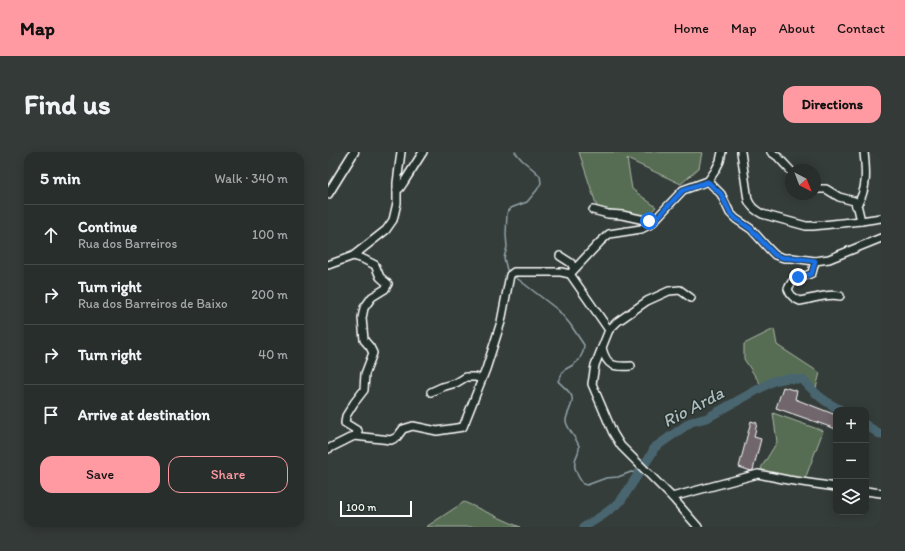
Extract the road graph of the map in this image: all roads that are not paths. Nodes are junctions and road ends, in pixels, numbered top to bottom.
1 (354, 152) edge
2 (401, 152) edge
3 (423, 152) edge
4 (722, 152) edge
5 (741, 152) edge
6 (771, 152) edge
7 (864, 152) edge
8 (785, 165) edge
9 (708, 182) junction
10 (821, 189) edge
11 (397, 190) junction
12 (328, 194) edge
13 (856, 206) junction
14 (593, 210) dead end
15 (881, 218) edge
16 (654, 221) junction
17 (861, 221) junction
18 (881, 238) edge
19 (353, 256) junction
20 (560, 256) dead end
21 (815, 261) junction
22 (328, 265) edge
23 (572, 271) junction
24 (840, 296) dead end
25 (690, 298) dead end
26 (609, 330) junction
27 (602, 348) junction
28 (631, 366) dead end
29 (482, 379) junction
30 (431, 392) dead end
31 (354, 436) junction
32 (328, 448) edge
33 (833, 487) edge
34 (869, 491) edge
35 (881, 493) edge
36 (672, 497) junction
37 (698, 527) edge

1 - 12 main road
2 - 11 street
3 - 11 street
4 - 9 street
5 - 17 street
6 - 8 street
7 - 13 street
9 - 16 street
9 - 21 street
10 - 13 street
11 - 19 street
13 - 17 street
14 - 16 street
15 - 17 street
16 - 23 street
18 - 21 street
19 - 22 street
19 - 31 street
20 - 23 street
21 - 24 street
23 - 26 street
23 - 29 street
25 - 26 street
26 - 27 street
27 - 28 street
27 - 36 street
29 - 30 street
29 - 31 street
31 - 32 street
33 - 36 street
34 - 35 street
36 - 37 street

